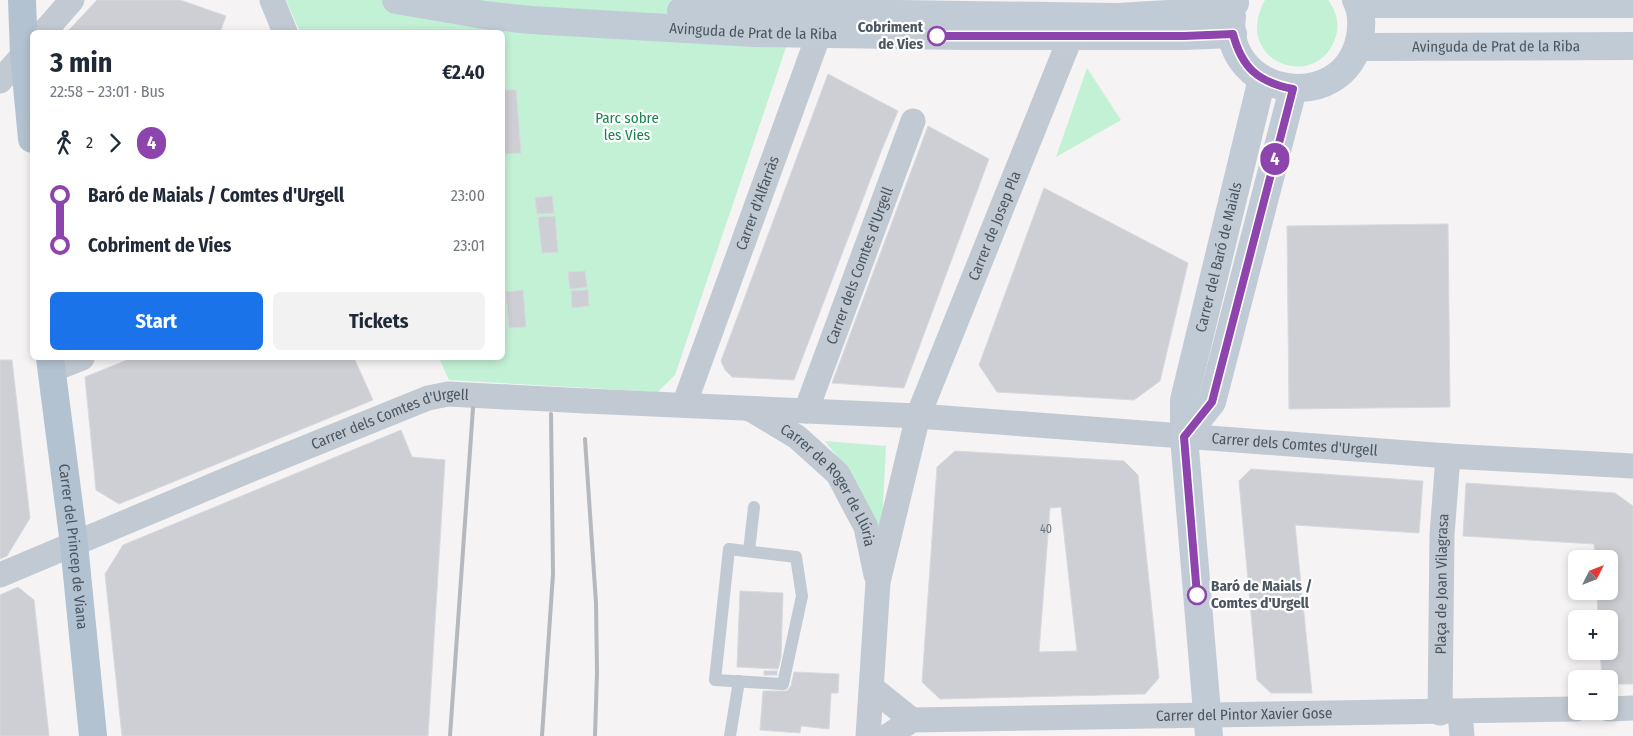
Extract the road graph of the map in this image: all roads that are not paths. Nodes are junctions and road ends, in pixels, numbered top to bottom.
1 (22, 0) edge
2 (72, 0) edge
3 (272, 0) edge
4 (396, 0) edge
5 (501, 0) edge
6 (1236, 2) edge
7 (1357, 2) edge
8 (1633, 4) edge
9 (825, 16) edge
10 (46, 30) edge
11 (284, 30) edge
12 (1233, 34) junction
13 (1071, 36) junction
14 (1633, 46) edge
15 (1358, 47) junction
16 (28, 49) edge
17 (1262, 79) junction
18 (0, 80) edge
19 (1293, 89) junction
20 (30, 94) edge
21 (913, 121) dead end
22 (71, 360) edge
23 (50, 364) edge
24 (684, 405) junction
25 (750, 409) junction
26 (806, 411) junction
27 (918, 416) junction
28 (1184, 437) junction
29 (1448, 456) junction
30 (1633, 466) edge
31 (754, 507) dead end
32 (74, 544) junction
33 (749, 551) junction
34 (0, 575) edge
35 (878, 582) junction
36 (739, 681) junction
37 (872, 688) junction
38 (1633, 708) edge
39 (1618, 709) edge
40 (1568, 710) edge
41 (912, 720) junction
42 (1454, 720) edge
43 (1208, 726) edge
44 (942, 728) edge
45 (92, 736) edge
46 (730, 736) edge
47 (868, 736) edge
48 (888, 736) edge

1 - 16 main road
2 - 10 street
3 - 11 street
4 - 9 main road, Avinguda de Prat de la Riba
5 - 9 main road, Avinguda de Prat de la Riba
6 - 9 main road, Avinguda de Prat de la Riba
6 - 12 main road
7 - 8 main road
7 - 15 main road
9 - 13 main road, Avinguda de Prat de la Riba
9 - 24 street, Carrer d'Alfarràs
12 - 13 main road, Avinguda de Prat de la Riba
12 - 17 main road
13 - 27 street, Carrer de Josep Pla
14 - 15 main road, Avinguda de Prat de la Riba
15 - 19 main road
16 - 18 street
16 - 20 main road
17 - 19 main road
17 - 28 main road, Carrer del Baró de Maials
19 - 28 main road, Carrer del Baró de Maials
21 - 26 street, Carrer dels Comtes d'Urgell
22 - 23 street
23 - 32 main road, Carrer del Princep de Viana
24 - 25 street, Carrer dels Comtes d'Urgell
24 - 32 street, Carrer dels Comtes d'Urgell, bridge
25 - 26 street, Carrer dels Comtes d'Urgell
25 - 35 street, Carrer de Roger de Llúria
26 - 27 street, Carrer dels Comtes d'Urgell
27 - 28 street, Carrer dels Comtes d'Urgell
27 - 35 street, Carrer de Roger de Llúria
28 - 29 street, Carrer dels Comtes d'Urgell
28 - 43 main road, Carrer del Baró de Maials
29 - 30 street, Carrer dels Comtes d'Urgell
29 - 42 street, Plaça de Joan Vilagrasa
31 - 33 lane
32 - 34 street, Carrer dels Comtes d'Urgell
32 - 45 main road, Carrer del Princep de Viana
33 - 36 lane
33 - 36 lane
35 - 37 street, Carrer de Roger de Llúria
36 - 46 lane
37 - 41 street
37 - 47 street, Carrer de Roger de Llúria
38 - 39 street
40 - 42 street, Carrer del Pintor Xavier Gose
41 - 44 street, Carrer del Pintor Xavier Gose
41 - 48 street
42 - 43 street, Carrer del Pintor Xavier Gose
43 - 44 street, Carrer del Pintor Xavier Gose

